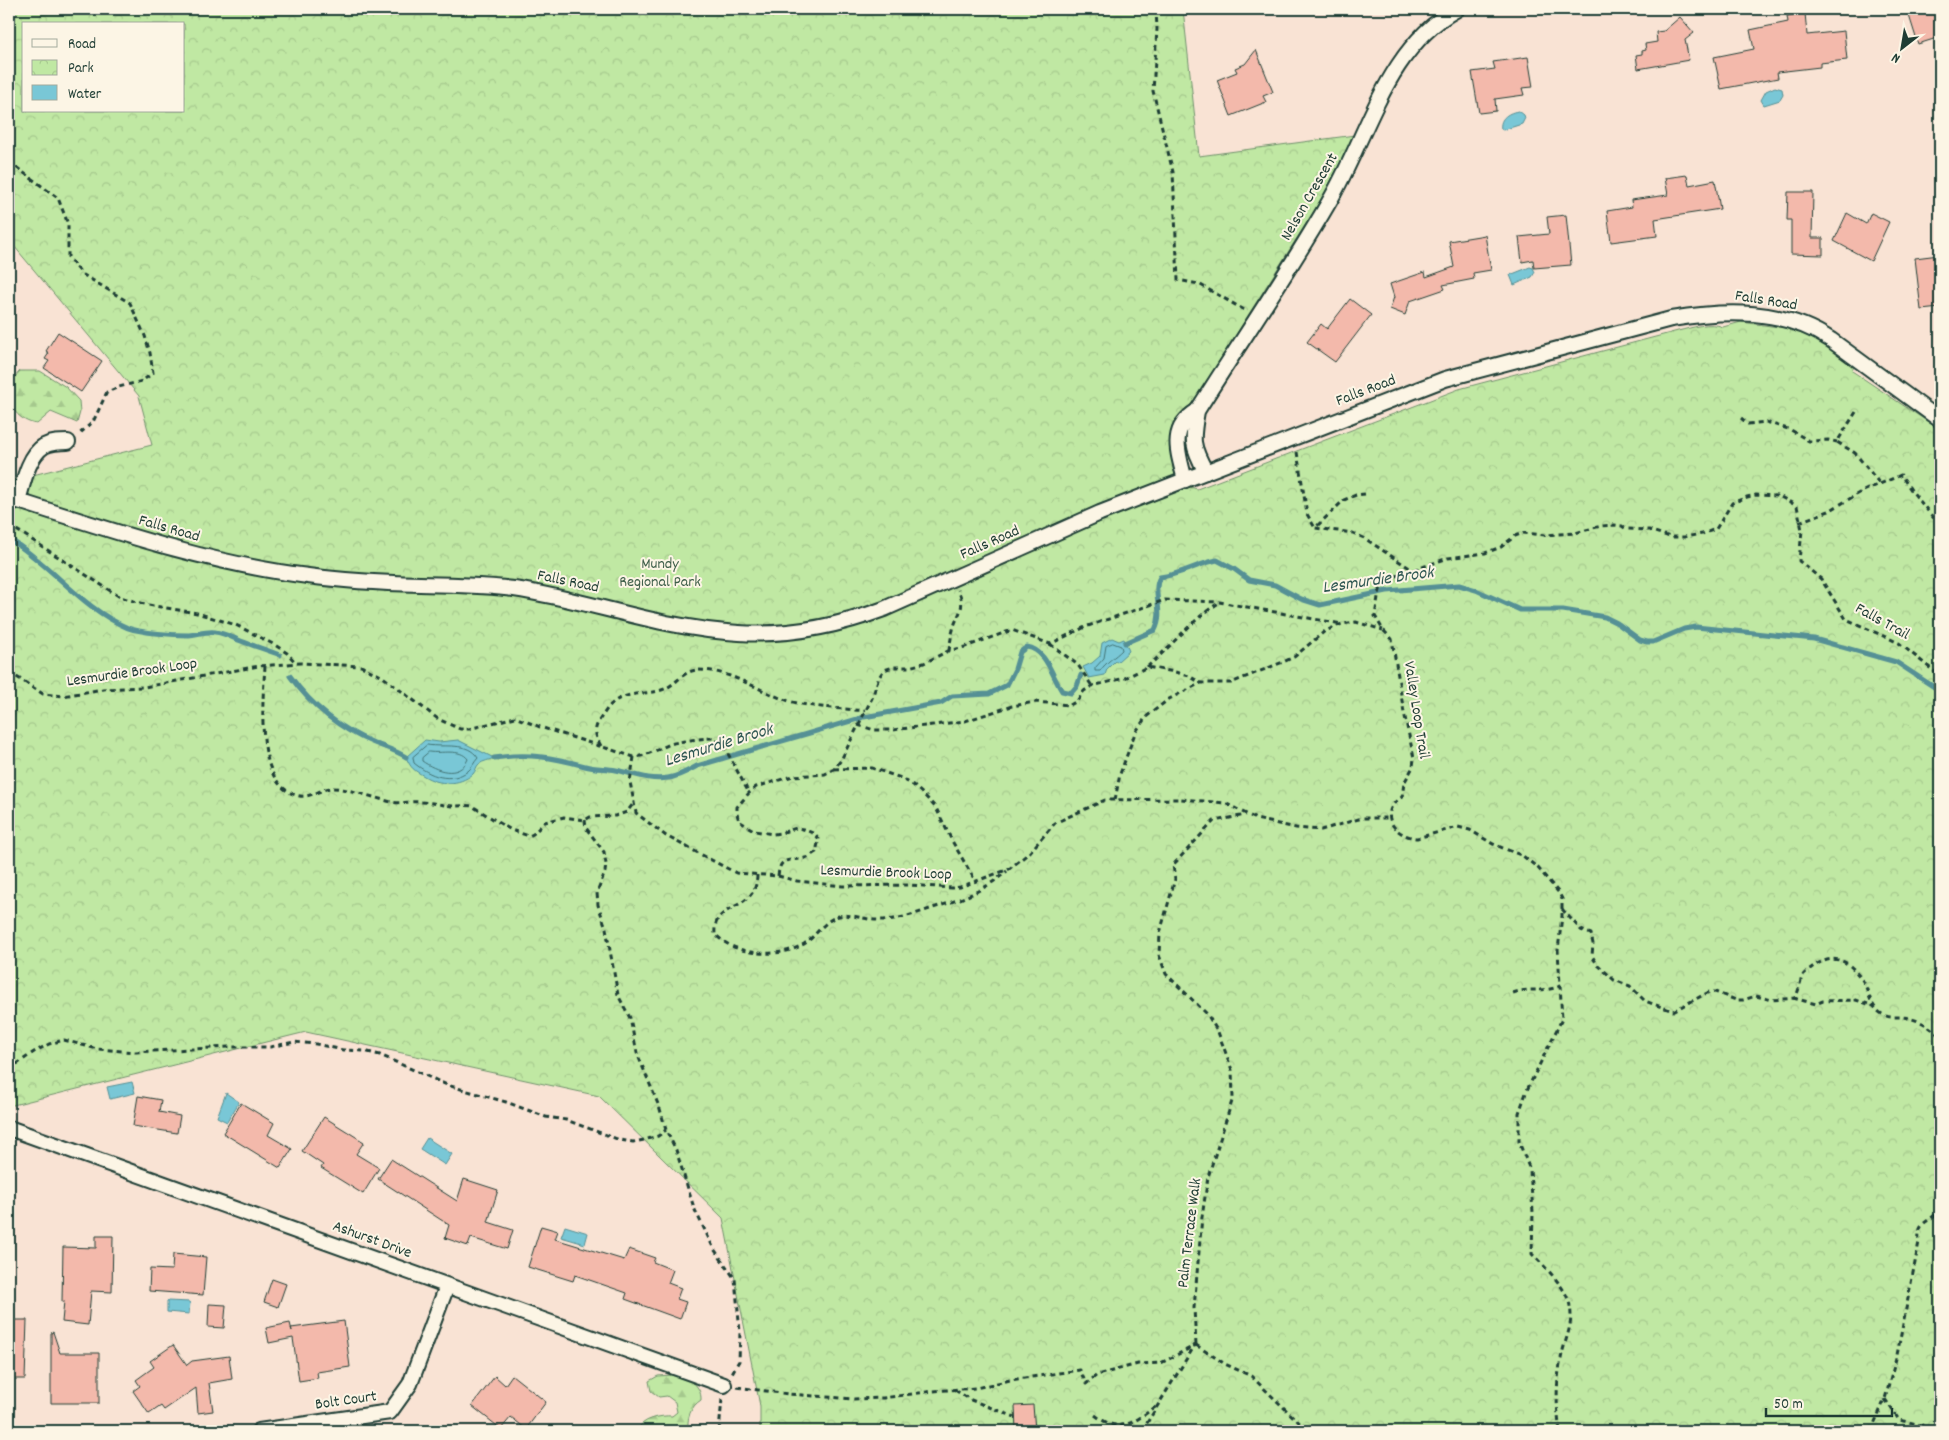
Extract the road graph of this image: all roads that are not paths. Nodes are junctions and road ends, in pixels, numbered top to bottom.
1 (1457, 9) edge
2 (1197, 411) junction
3 (1940, 420) edge
4 (68, 442) road end
5 (1206, 472) junction
6 (1185, 480) junction
7 (13, 499) edge
8 (9, 1128) edge
9 (447, 1286) junction
10 (724, 1385) road end
11 (258, 1431) edge

1 - 2 street, Nelson Crescent
2 - 5 street, Nelson Crescent
2 - 6 street, Nelson Crescent
3 - 5 street, Falls Road
4 - 7 street
5 - 6 street, Falls Road
6 - 7 street, Falls Road
8 - 9 street, Ashurst Drive
9 - 10 street, Ashurst Drive
9 - 11 street, Bolt Court

